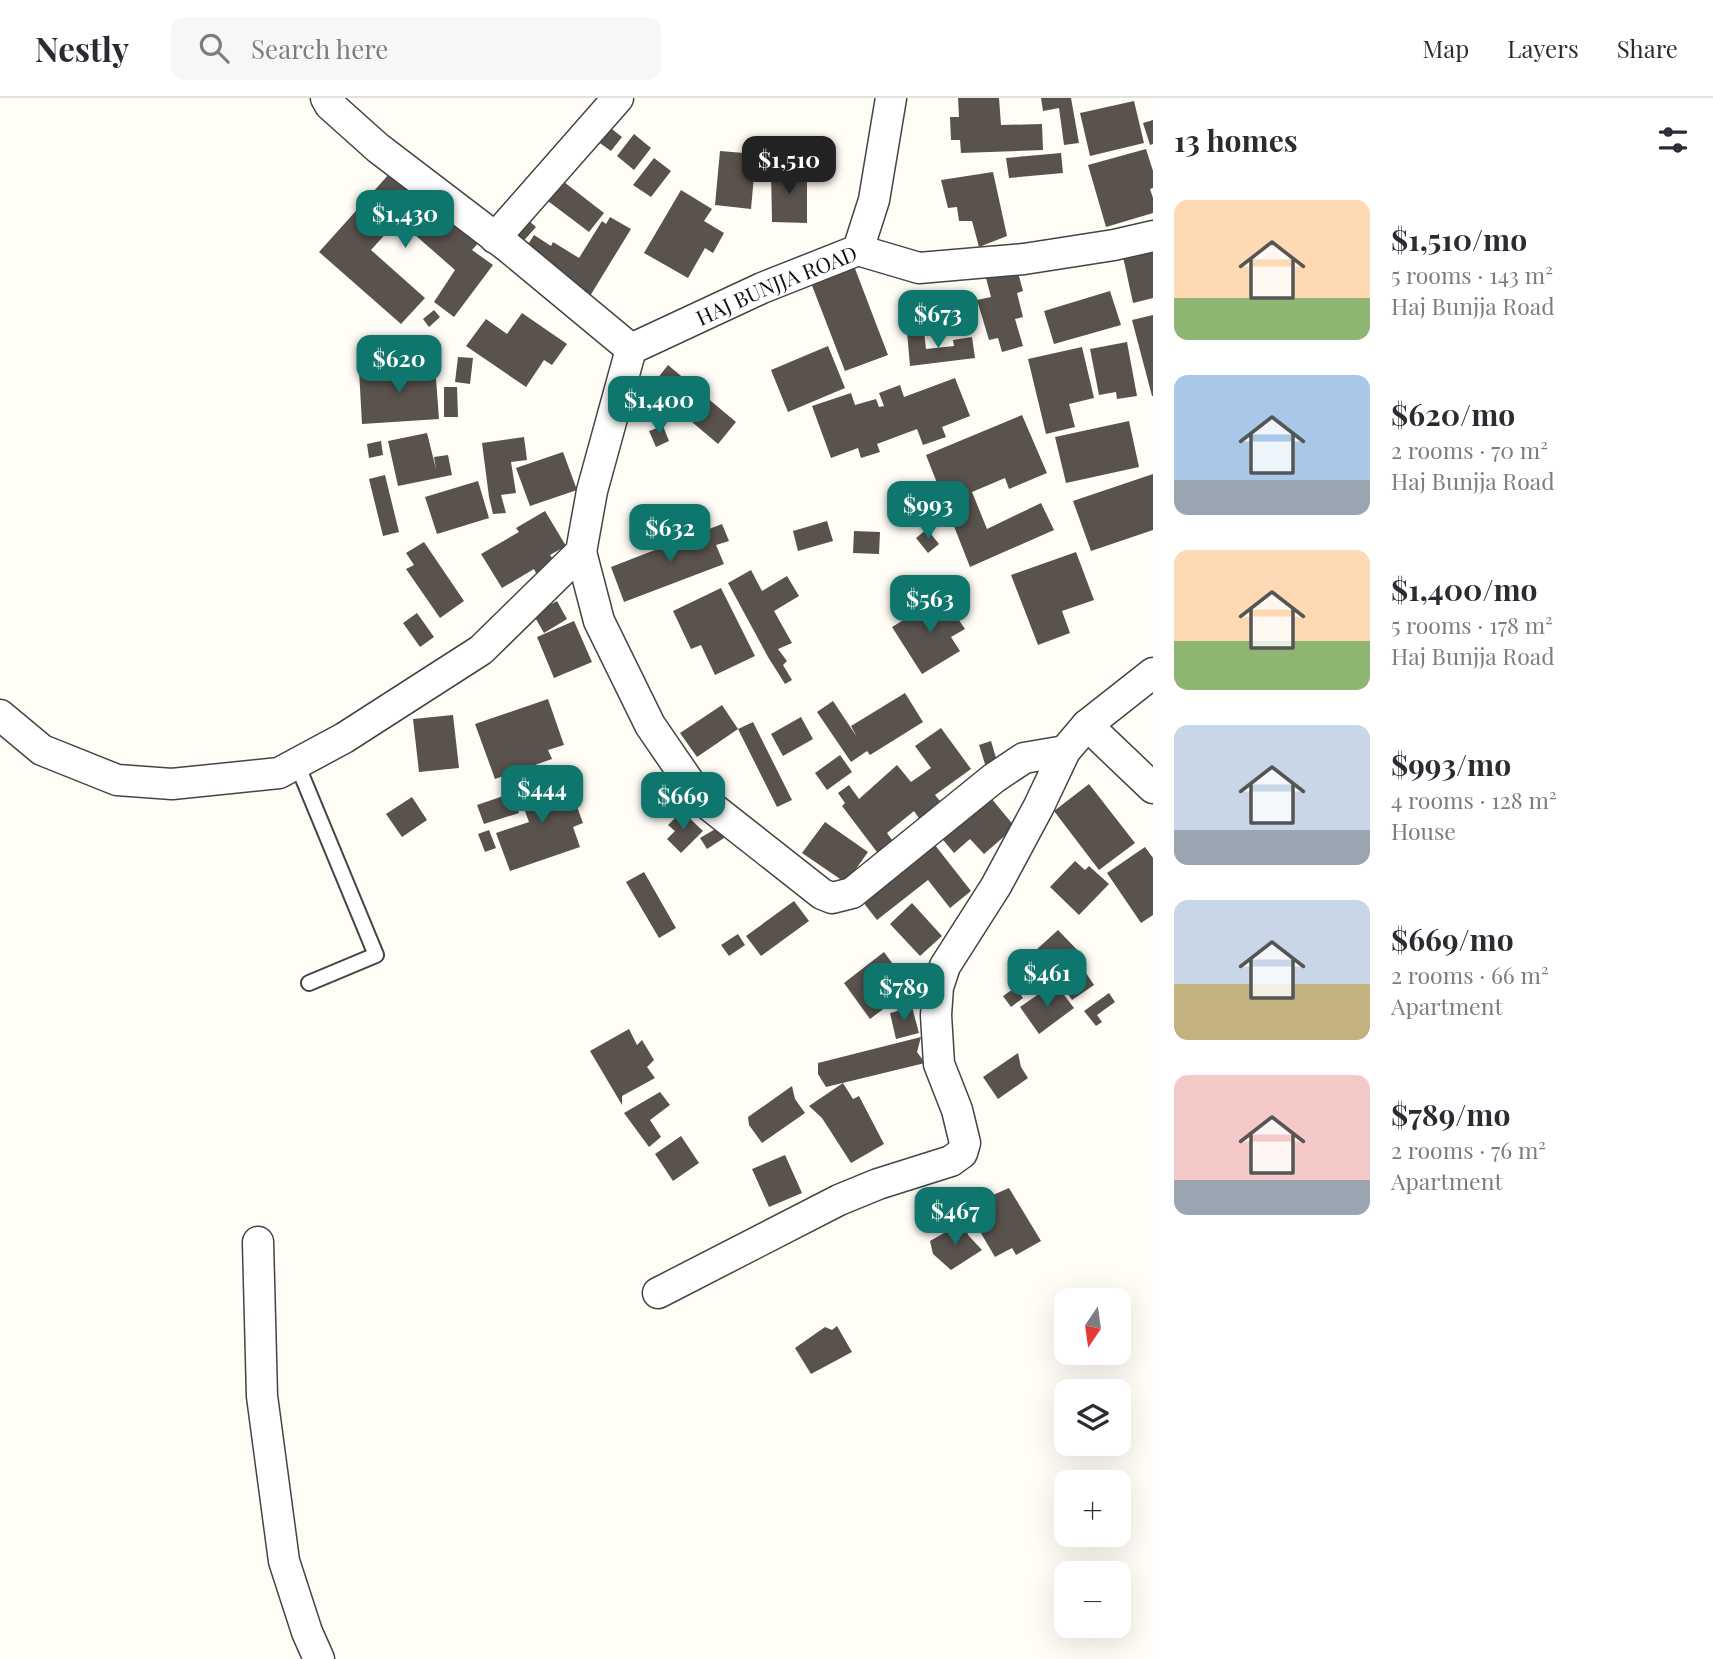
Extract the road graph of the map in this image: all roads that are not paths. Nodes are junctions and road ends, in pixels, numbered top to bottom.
1 (326, 98) edge
2 (618, 98) edge
3 (891, 98) edge
4 (1153, 236) edge
5 (495, 237) junction
6 (858, 250) junction
7 (631, 349) junction
8 (581, 552) junction
9 (1153, 673) edge
10 (0, 715) edge
11 (1087, 725) junction
12 (1065, 751) junction
13 (297, 764) junction
14 (1153, 788) edge
15 (309, 983) dead end
16 (258, 1242) dead end
17 (658, 1293) dead end
18 (319, 1659) edge

1 - 5 street
2 - 5 street
3 - 6 street, HAJ BUNJJA ROAD
4 - 6 street
5 - 7 street
6 - 7 street, HAJ BUNJJA ROAD
7 - 8 street
8 - 12 street
8 - 13 street
9 - 11 street
10 - 13 street
11 - 12 street
11 - 14 street
12 - 17 street
13 - 15 lane
16 - 18 street

